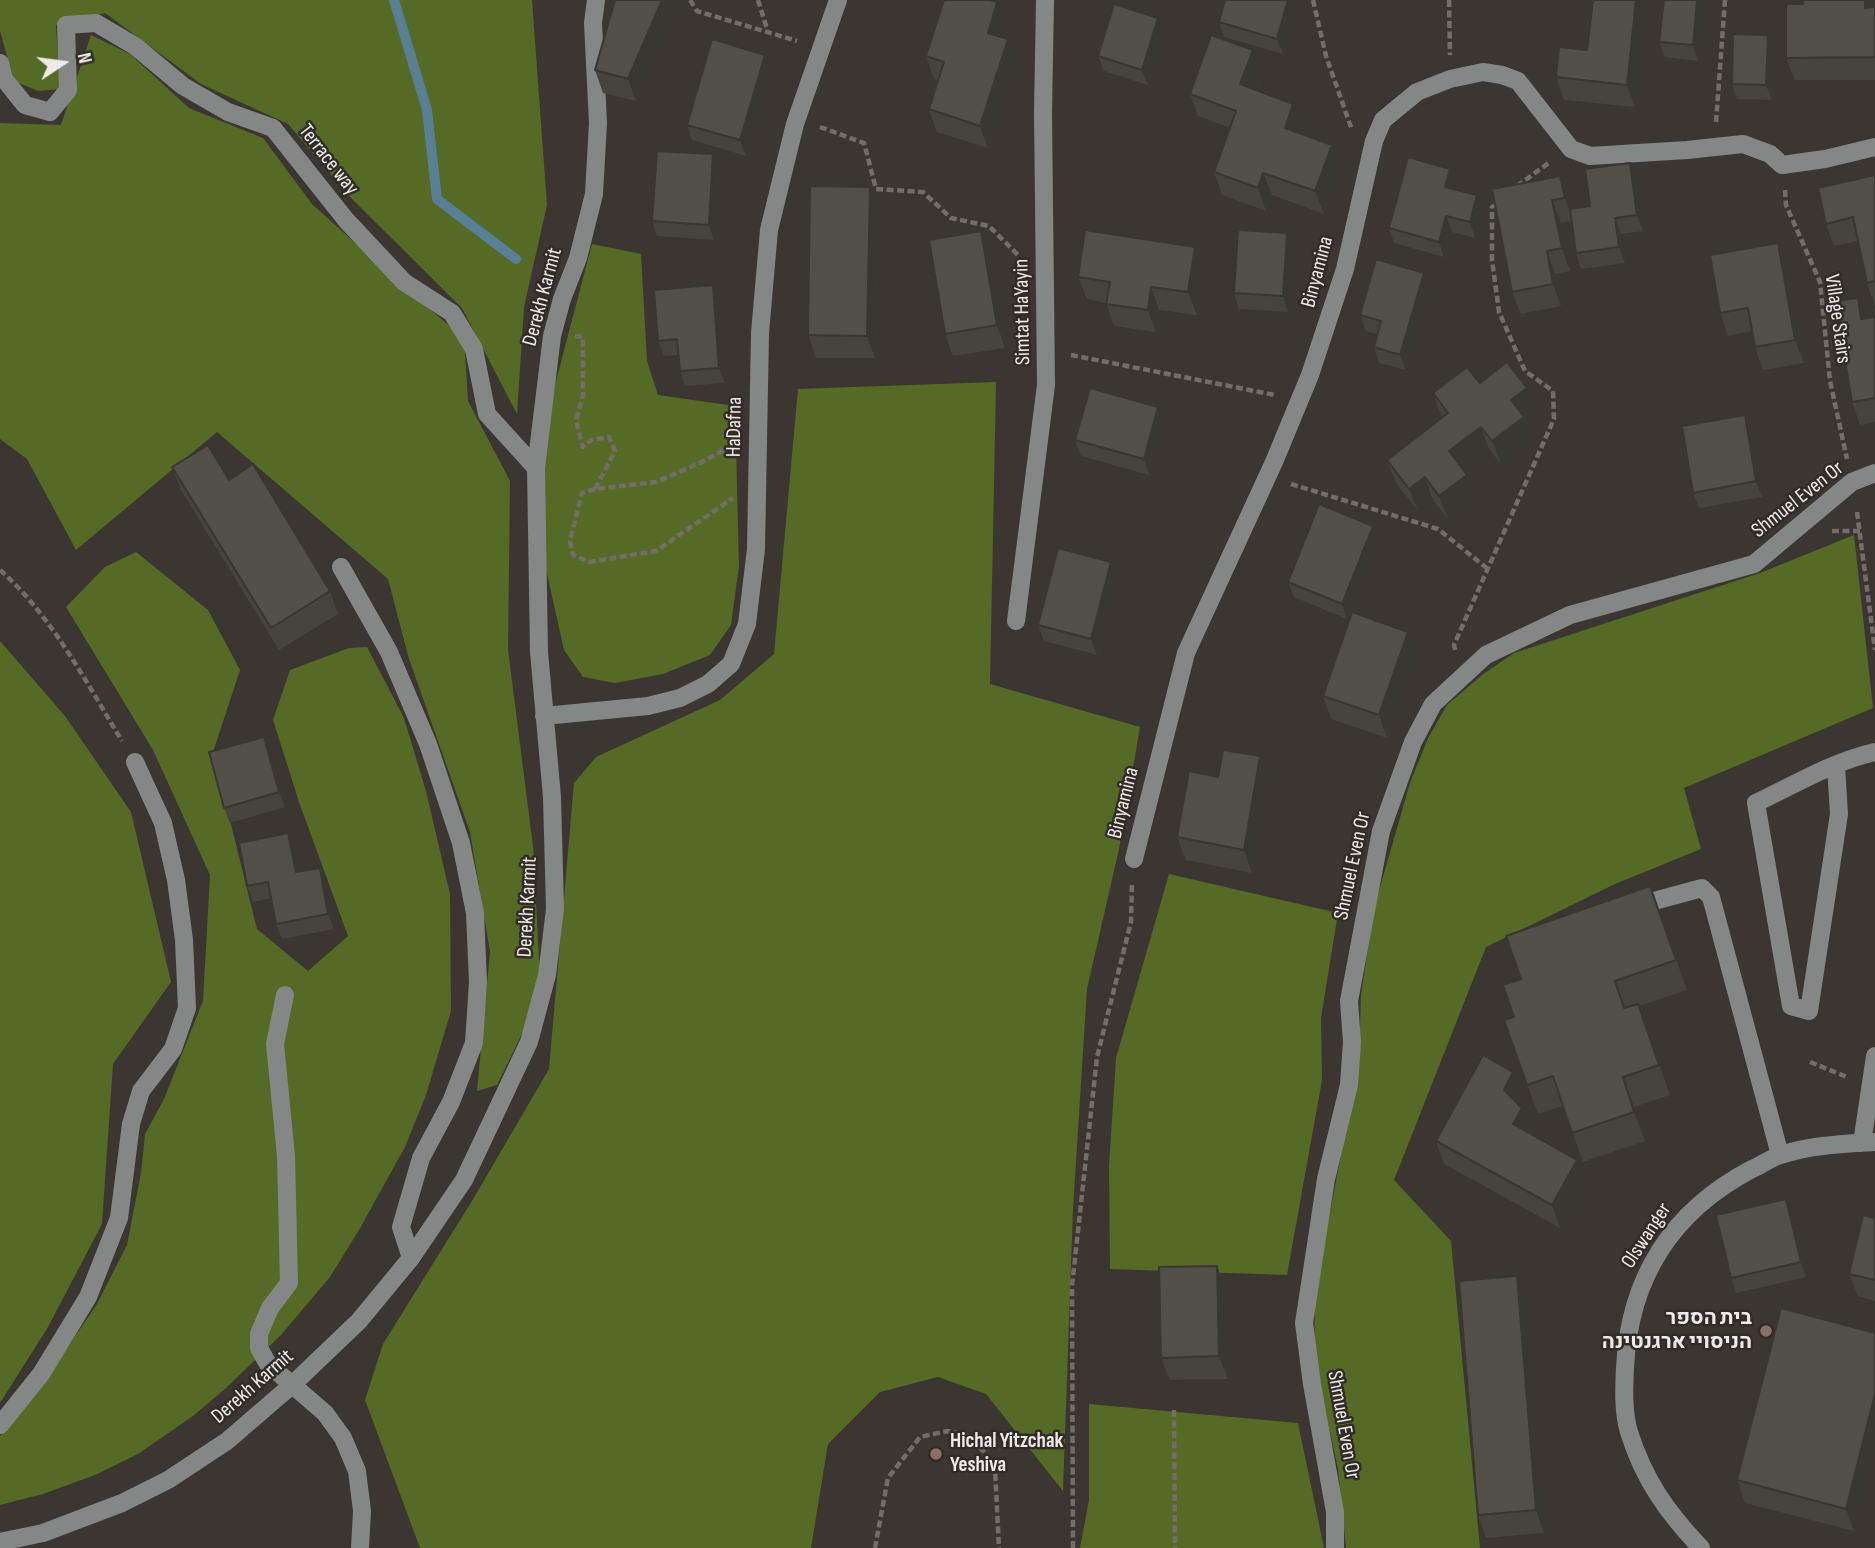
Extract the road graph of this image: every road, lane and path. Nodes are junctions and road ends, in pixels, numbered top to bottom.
1 (586, 0) edge
2 (596, 0) edge
3 (690, 0) edge
4 (758, 0) edge
5 (838, 0) edge
6 (1045, 0) edge
7 (1313, 0) edge
8 (1449, 0) edge
9 (1725, 0) edge
10 (593, 23) junction
11 (768, 32) junction
12 (821, 49) junction
13 (0, 63) edge
14 (1450, 79) junction
15 (797, 118) junction
16 (1714, 147) junction
17 (1875, 147) edge
18 (1571, 149) junction
19 (1782, 164) junction
20 (1366, 171) junction
21 (1509, 193) edge
22 (1501, 200) edge
23 (1045, 282) junction
24 (554, 330) junction
25 (1046, 350) junction
26 (1300, 400) junction
27 (758, 432) junction
28 (536, 468) junction
29 (1875, 473) edge
30 (1267, 477) junction
31 (757, 482) junction
32 (1852, 482) junction
33 (595, 489) junction
34 (341, 567) dead end
35 (1488, 569) junction
36 (0, 570) edge
37 (1016, 621) dead end
38 (1875, 650) edge
39 (1460, 679) junction
40 (544, 716) junction
41 (1875, 752) edge
42 (135, 762) joint
43 (1836, 766) junction
44 (1134, 859) joint
45 (1612, 913) edge
46 (285, 995) dead end
47 (1875, 1056) edge
48 (1810, 1062) dead end
49 (1873, 1087) edge
50 (1868, 1143) edge
51 (1780, 1155) junction
52 (411, 1258) junction
53 (292, 1385) junction
54 (1174, 1410) dead end
55 (0, 1425) edge
56 (44, 1541) edge
57 (0, 1542) edge
58 (360, 1548) edge
59 (875, 1548) edge
60 (999, 1548) edge
61 (1073, 1548) edge
62 (1175, 1548) edge
63 (1335, 1548) edge
64 (1701, 1548) edge

1 - 10 street, Derekh Karmit
2 - 10 street, Derekh Karmit
3 - 11 path
4 - 11 path
5 - 12 street, HaDafna
6 - 23 street, Simtat HaYayin
7 - 20 path
8 - 14 path
9 - 16 path
10 - 24 street, Derekh Karmit
11 - 12 path
12 - 15 street, HaDafna
13 - 28 street, Terrace way
14 - 18 street, Binyamina
14 - 20 street, Binyamina
15 - 23 path
15 - 27 street, HaDafna
16 - 18 street
16 - 19 street
17 - 19 street
18 - 21 path
19 - 32 path, Village Stairs
20 - 26 street, Binyamina
22 - 35 path
23 - 25 street, Simtat HaYayin
24 - 28 street, Derekh Karmit
24 - 33 path
25 - 26 path
25 - 37 street, Simtat HaYayin
26 - 30 street, Binyamina
27 - 31 street, HaDafna
27 - 33 path
28 - 40 street, Derekh Karmit
29 - 32 street, Shmuel Even Or
30 - 35 path
30 - 44 street, Binyamina
31 - 33 path
31 - 40 street, HaDafna
32 - 38 path, Village Stairs
32 - 39 street, Shmuel Even Or
34 - 52 street
35 - 39 path
36 - 42 path
39 - 63 street, Shmuel Even Or
40 - 52 street, Derekh Karmit
41 - 43 street
42 - 55 street
43 - 43 street
44 - 61 path
45 - 51 street
46 - 53 street
47 - 49 street
48 - 49 path
49 - 50 street
50 - 51 street, Olswanger
51 - 64 street, Olswanger
52 - 53 street, Derekh Karmit
53 - 56 street, Derekh Karmit
53 - 58 street
54 - 62 path
56 - 57 street, Derekh Karmit
59 - 60 path

